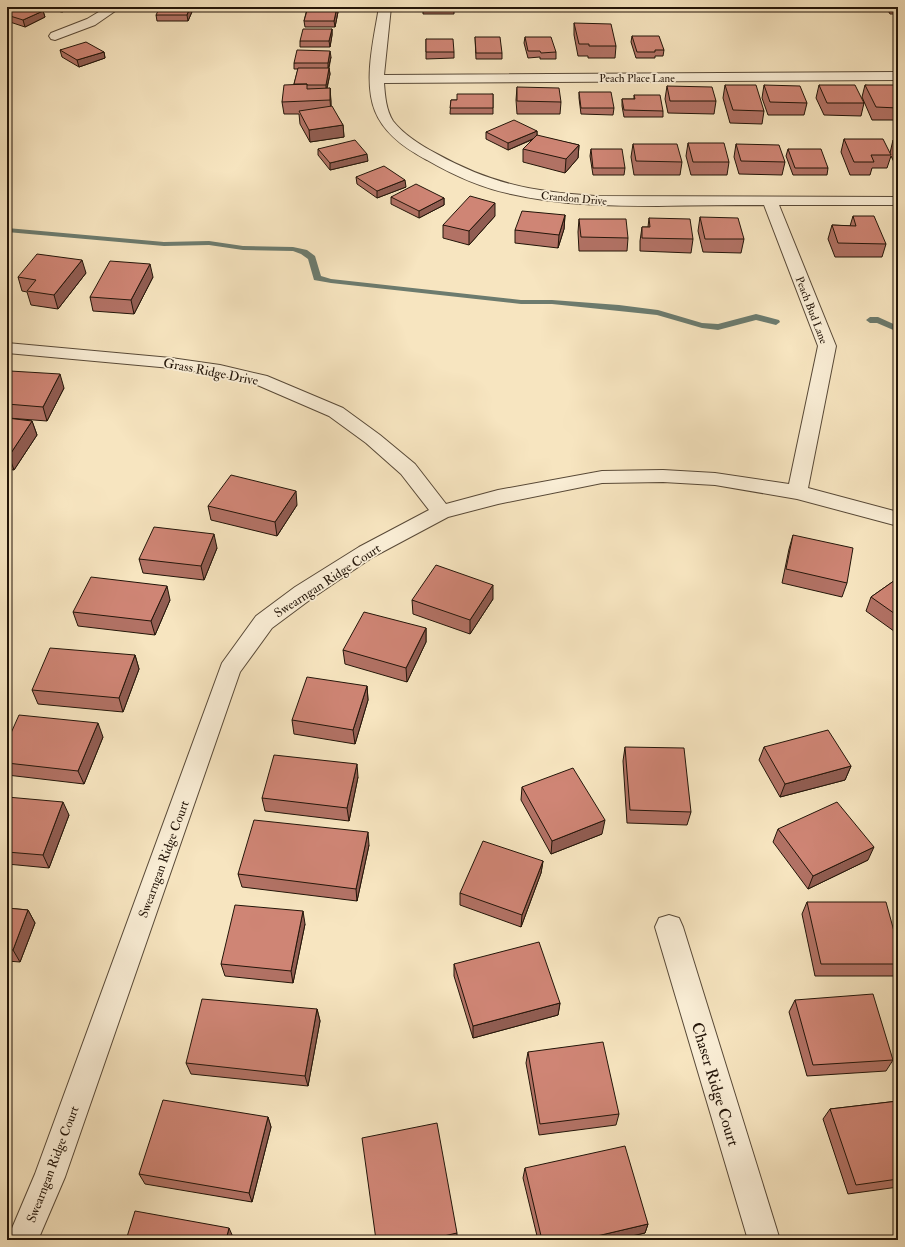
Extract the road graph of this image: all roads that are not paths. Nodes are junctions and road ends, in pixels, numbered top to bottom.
1 (115, 7) edge
2 (385, 7) edge
3 (55, 36) dead end
4 (898, 76) edge
5 (376, 79) junction
6 (770, 201) junction
7 (898, 201) edge
8 (7, 348) edge
9 (796, 492) junction
10 (440, 512) junction
11 (898, 519) edge
12 (669, 927) dead end
13 (22, 1240) edge
14 (764, 1240) edge

1 - 3 street
2 - 5 street, Crandon Drive
4 - 5 street, Peach Place Lane
5 - 6 street, Crandon Drive
6 - 7 street, Crandon Drive
6 - 9 street, Peach Bud Lane
8 - 10 street, Grass Ridge Drive
9 - 10 street, Swearngan Ridge Court
9 - 11 street, Swearngan Ridge Court
10 - 13 street, Swearngan Ridge Court
12 - 14 street, Chaser Ridge Court

